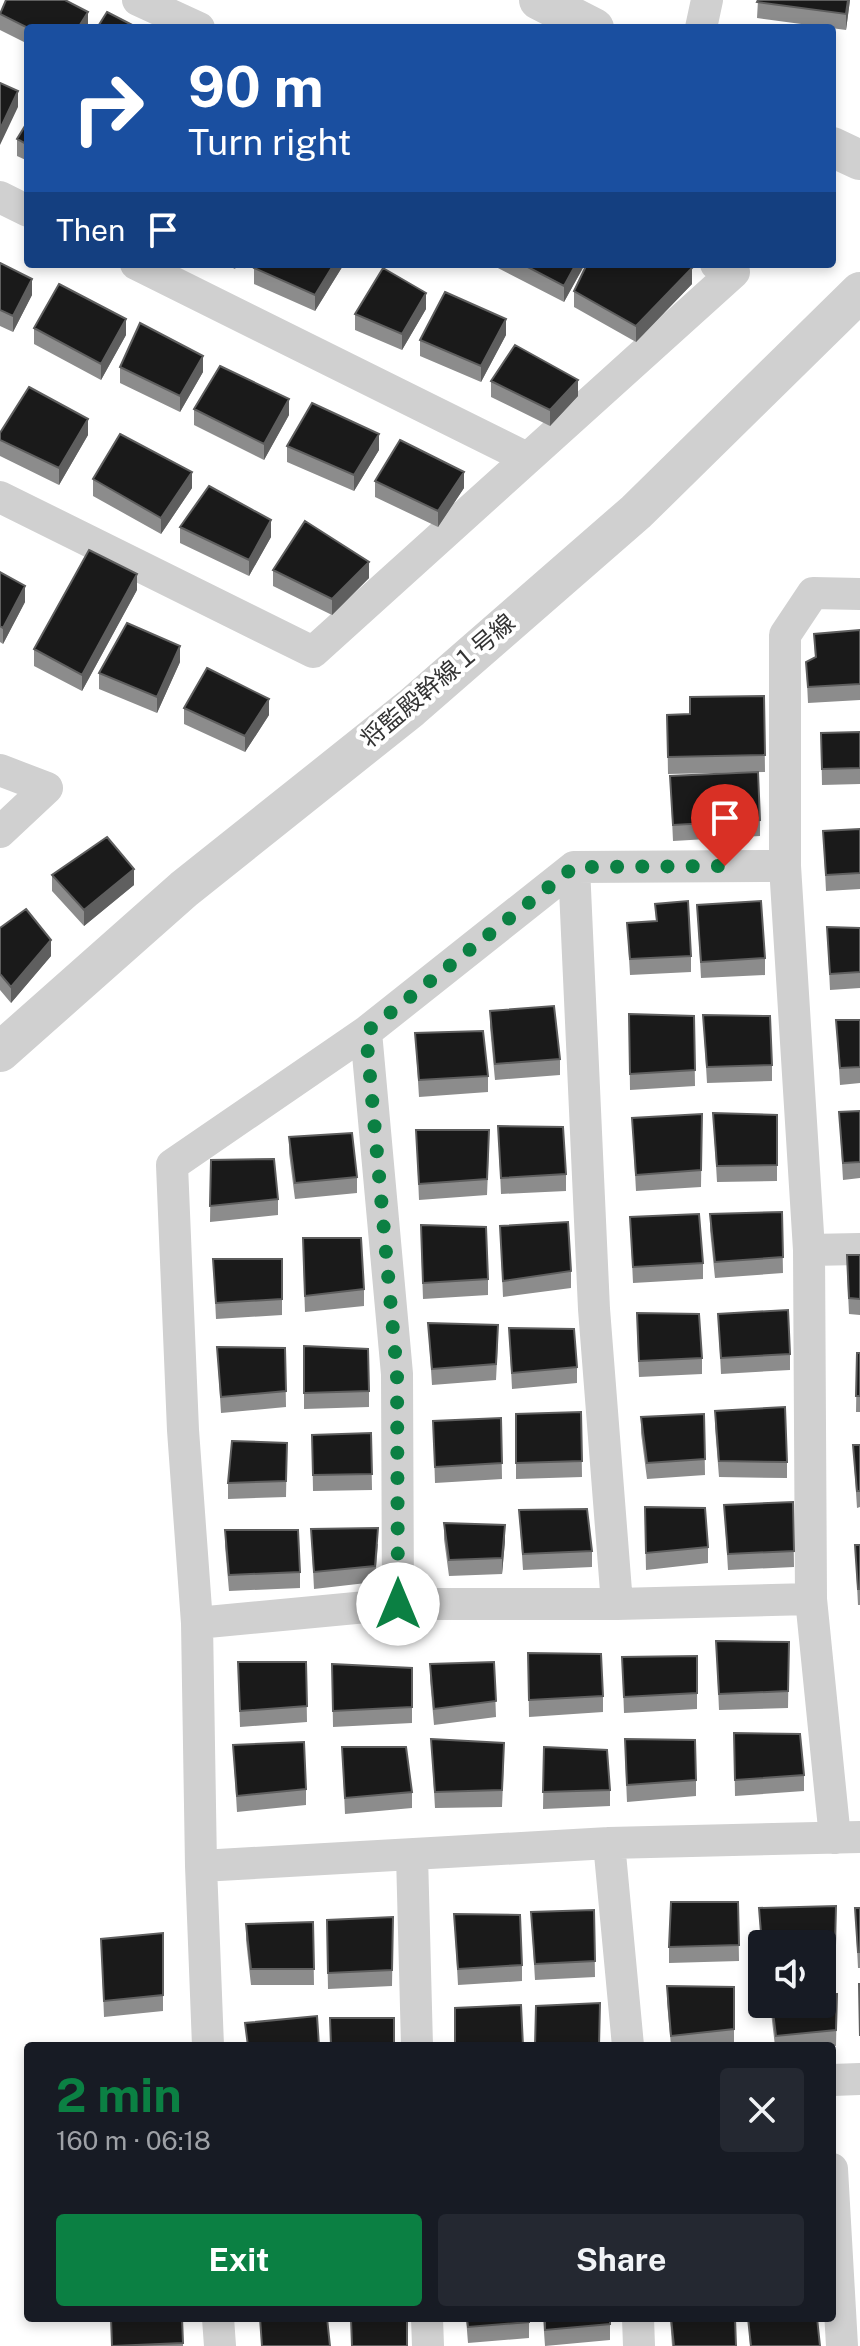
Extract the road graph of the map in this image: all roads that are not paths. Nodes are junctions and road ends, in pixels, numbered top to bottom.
1 (138, 0) edge
2 (539, 0) edge
3 (707, 0) edge
4 (190, 24) edge
5 (586, 24) edge
6 (702, 24) edge
7 (836, 149) edge
8 (860, 160) edge
9 (0, 197) edge
10 (24, 209) edge
11 (144, 268) edge
12 (725, 268) edge
13 (860, 292) edge
14 (527, 458) junction
15 (0, 497) edge
16 (860, 594) edge
17 (0, 770) edge
18 (0, 832) edge
19 (785, 866) junction
20 (574, 867) junction
21 (366, 1032) junction
22 (0, 1052) edge
23 (860, 1249) edge
24 (809, 1250) junction
25 (811, 1599) junction
26 (398, 1604) junction
27 (617, 1604) junction
28 (197, 1623) junction
29 (847, 1838) edge
30 (609, 1843) junction
31 (412, 1855) junction
32 (201, 1866) junction
33 (208, 2042) edge
34 (417, 2042) edge
35 (628, 2042) edge
36 (860, 2079) edge
37 (836, 2080) edge
38 (836, 2240) edge
39 (218, 2322) edge
40 (427, 2322) edge
41 (638, 2322) edge
42 (220, 2346) edge
43 (428, 2346) edge
44 (639, 2346) edge
45 (842, 2346) edge

1 - 4 street
2 - 5 street
3 - 6 street
7 - 8 street
9 - 10 street
11 - 14 street
12 - 14 street
13 - 22 street, 将監殿幹線１号線
14 - 15 street
16 - 19 street
17 - 18 street
19 - 20 street
19 - 24 street
20 - 21 street
20 - 27 street
21 - 26 street
21 - 28 street
23 - 24 street
24 - 25 street
25 - 27 street
25 - 29 street
26 - 27 street
26 - 28 street
28 - 32 street
29 - 30 street
30 - 31 street
30 - 35 street
31 - 32 street
31 - 34 street
32 - 33 street
36 - 37 street
38 - 45 street
39 - 42 street
40 - 43 street
41 - 44 street

